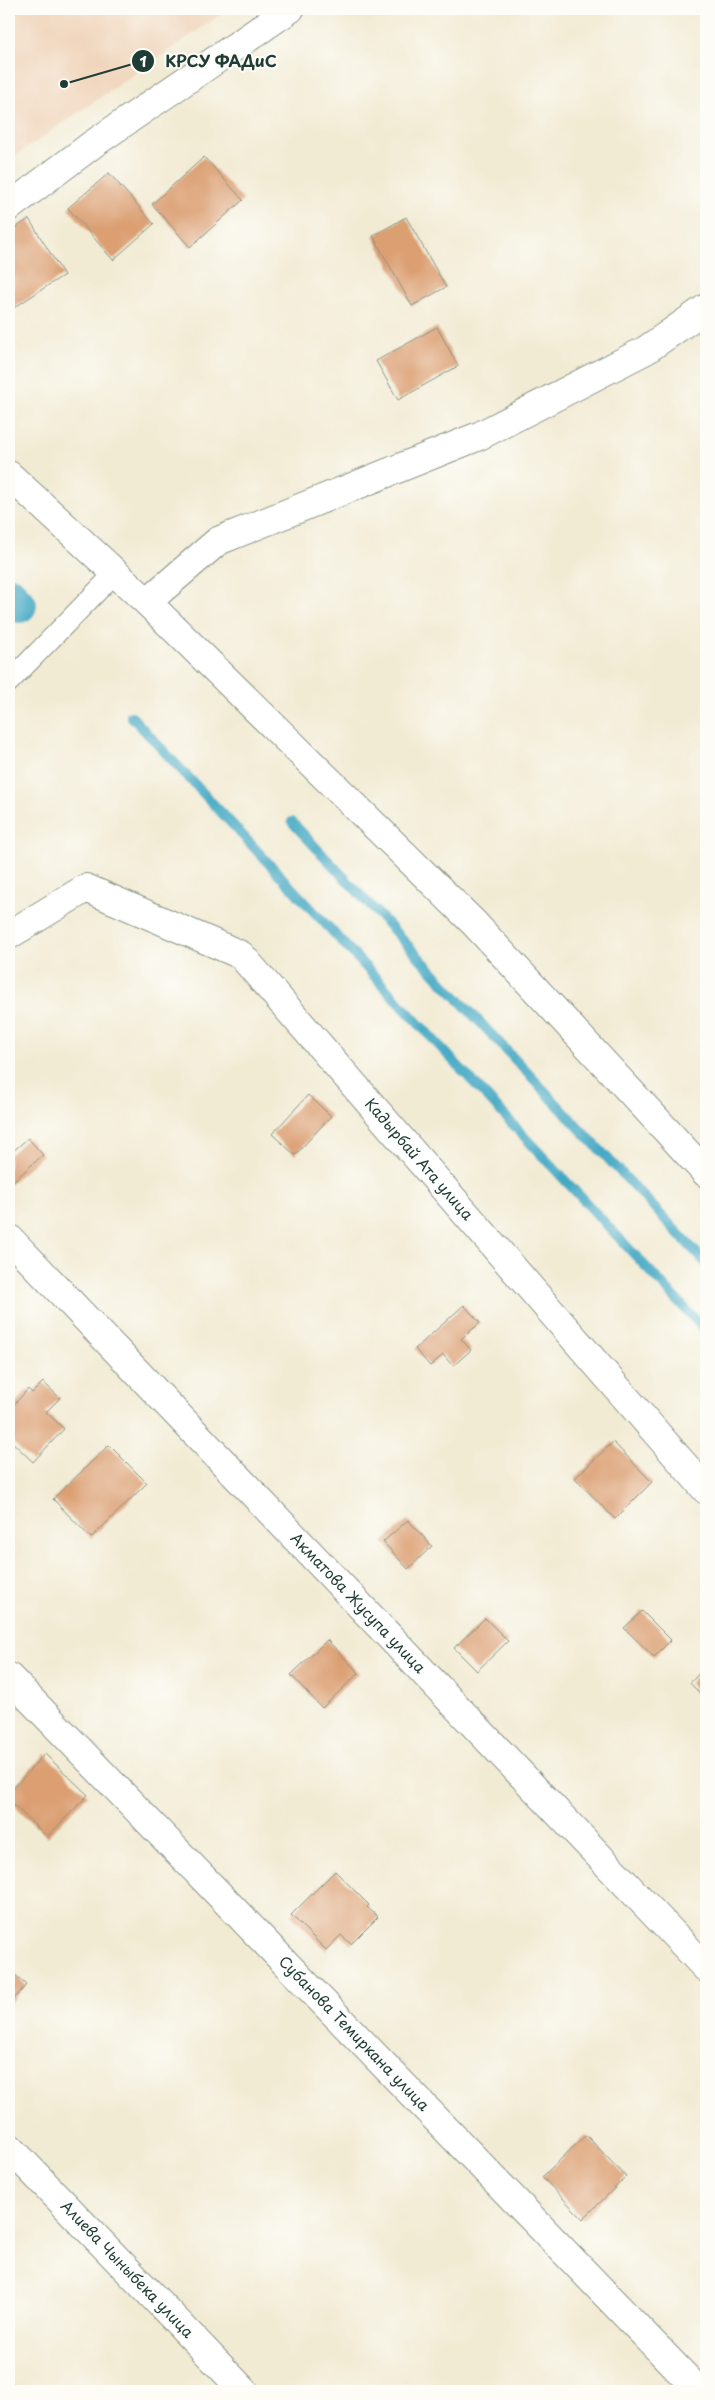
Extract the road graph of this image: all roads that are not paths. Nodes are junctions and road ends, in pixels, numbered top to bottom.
1 (290, 9) edge
2 (9, 206) edge
3 (706, 308) edge
4 (9, 474) edge
5 (115, 573) junction
6 (147, 602) junction
7 (9, 682) edge
8 (9, 934) edge
9 (706, 1173) edge
10 (9, 1238) edge
11 (706, 1490) edge
12 (9, 1677) edge
13 (706, 1968) edge
14 (9, 2147) edge
15 (244, 2391) edge
16 (699, 2391) edge

1 - 2 street
3 - 6 street
4 - 5 street
5 - 6 street
5 - 7 lane
6 - 9 street
8 - 11 street, Кадырбай Ата улица
10 - 13 street, Акматова Жусупа улица
12 - 16 street, Субанова Темиркана улица
14 - 15 street, Алиева Чыныбека улица

